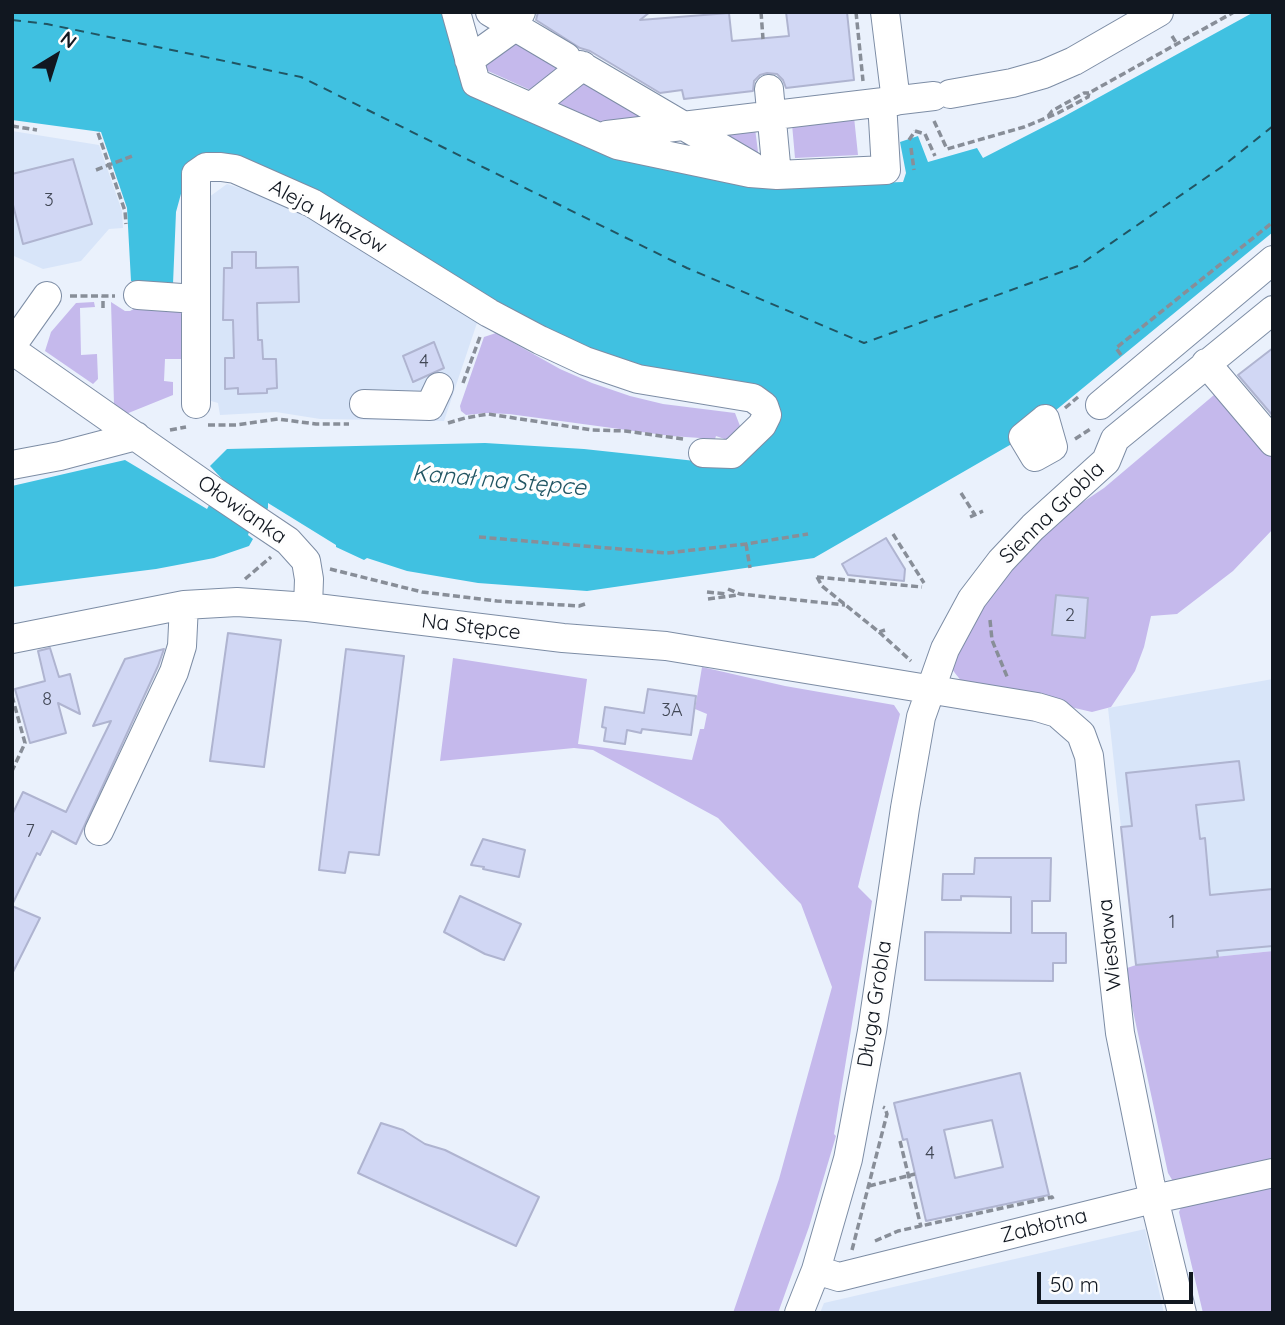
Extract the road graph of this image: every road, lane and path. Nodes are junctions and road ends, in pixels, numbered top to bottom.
1 (456, 12) edge
2 (761, 12) edge
3 (856, 12) edge
4 (885, 12) edge
5 (1234, 12) edge
6 (508, 17) edge
7 (1166, 24) edge
8 (763, 38) dead end
9 (1177, 44) junction
10 (469, 60) junction
11 (576, 63) junction
12 (908, 99) junction
13 (770, 102) junction
14 (530, 107) junction
15 (912, 124) dead end
16 (684, 125) junction
17 (12, 126) edge
18 (37, 130) dead end
19 (915, 131) junction
20 (98, 133) dead end
21 (596, 136) junction
22 (135, 155) dead end
23 (935, 156) dead end
24 (109, 164) junction
25 (96, 170) dead end
26 (914, 170) dead end
27 (772, 174) junction
28 (1273, 222) edge
29 (126, 224) dead end
30 (1273, 260) edge
31 (127, 295) joint
32 (47, 296) joint
33 (103, 296) junction
34 (196, 299) junction
35 (103, 308) dead end
36 (1273, 310) edge
37 (489, 313) junction
38 (16, 340) edge
39 (1121, 355) dead end
40 (1206, 363) junction
41 (452, 395) junction
42 (1100, 405) dead end
43 (199, 414) junction
44 (360, 414) joint
45 (436, 423) dead end
46 (449, 423) junction
47 (168, 431) dead end
48 (136, 436) junction
49 (1273, 442) edge
50 (698, 446) joint
51 (1045, 452) dead end
52 (12, 465) edge
53 (961, 494) dead end
54 (1068, 494) junction
55 (983, 511) dead end
56 (808, 534) dead end
57 (893, 534) dead end
58 (479, 537) dead end
59 (746, 544) junction
60 (321, 566) dead end
61 (750, 568) dead end
62 (728, 589) dead end
63 (707, 592) dead end
64 (738, 595) junction
65 (708, 599) dead end
66 (585, 604) dead end
67 (184, 605) junction
68 (845, 605) junction
69 (308, 607) junction
70 (993, 610) dead end
71 (885, 631) dead end
72 (879, 632) junction
73 (12, 639) edge
74 (932, 685) junction
75 (12, 696) edge
76 (1017, 704) junction
77 (12, 771) edge
78 (99, 831) dead end
79 (886, 1108) dead end
80 (900, 1141) dead end
81 (1273, 1173) edge
82 (915, 1174) dead end
83 (909, 1176) junction
84 (869, 1186) junction
85 (1154, 1199) junction
86 (1054, 1207) dead end
87 (921, 1226) junction
88 (898, 1231) dead end
89 (924, 1237) dead end
90 (851, 1252) dead end
91 (816, 1270) junction
92 (799, 1313) edge
93 (1182, 1313) edge

1 - 10 street
2 - 8 path
3 - 12 path
4 - 12 street
5 - 9 path
6 - 10 street
6 - 11 street
7 - 9 path
7 - 12 street
9 - 12 path
10 - 14 street
11 - 14 street
11 - 16 street
12 - 13 street
12 - 27 street
13 - 16 street
13 - 27 street
14 - 21 street
15 - 19 path
16 - 21 street
16 - 27 street
17 - 18 path
19 - 23 path
19 - 26 path
20 - 24 path
21 - 27 street
22 - 24 path
24 - 25 path
24 - 29 path
28 - 39 path
30 - 42 street
31 - 33 path
31 - 34 street
32 - 33 path
32 - 38 street
33 - 35 path
34 - 37 street, Aleja Włazów
34 - 43 street, Aleja Włazów
36 - 40 street, Sienna Grobla
37 - 41 path
37 - 50 street, Aleja Włazów
38 - 48 street, Ołowianka
40 - 49 street
40 - 54 street, Sienna Grobla
41 - 44 street
41 - 46 path
43 - 44 path
43 - 47 path
45 - 46 path
46 - 50 path
48 - 52 street
48 - 69 street, Ołowianka
51 - 54 street
53 - 55 path
54 - 74 street, Sienna Grobla
56 - 59 path
57 - 68 path
58 - 59 path
59 - 61 path
60 - 66 path
62 - 64 path
63 - 64 path
64 - 65 path
64 - 68 path
67 - 69 street, Na Stępce
67 - 73 street, Na Stępce
67 - 78 street
68 - 72 path
69 - 74 street, Na Stępce
70 - 76 path
71 - 72 path
72 - 74 path
74 - 76 street, Wiesława
74 - 91 street, Długa Grobla
75 - 77 path
76 - 85 street, Wiesława
79 - 84 path
80 - 83 path
81 - 85 street, Zabłotna
82 - 83 path
83 - 84 path
83 - 87 path
84 - 90 path
85 - 91 street, Zabłotna
85 - 93 street, Wiesława
86 - 87 path
87 - 88 path
87 - 89 path
91 - 92 street, Długa Grobla

